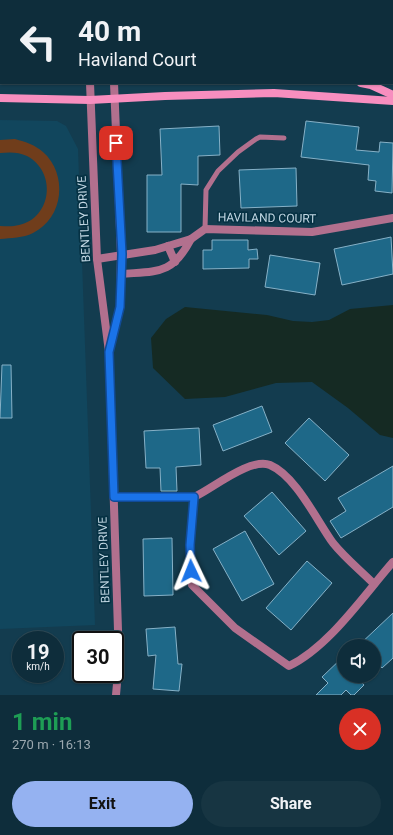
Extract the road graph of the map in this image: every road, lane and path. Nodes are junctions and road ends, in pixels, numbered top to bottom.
1 (90, 84) edge
2 (114, 84) edge
3 (366, 84) edge
4 (393, 95) edge
5 (0, 98) edge
6 (115, 99) junction
7 (90, 100) junction
8 (393, 101) edge
9 (284, 138) dead end
10 (393, 218) edge
11 (205, 229) junction
12 (190, 239) junction
13 (168, 246) junction
14 (122, 254) junction
15 (97, 259) junction
16 (175, 262) junction
17 (121, 274) junction
18 (109, 352) junction
19 (114, 497) junction
20 (194, 497) junction
21 (393, 562) edge
22 (374, 584) junction
23 (116, 695) edge

1 - 7 street, BENTLEY DRIVE
2 - 6 street, BENTLEY DRIVE
3 - 4 street
5 - 7 street
6 - 7 street
6 - 8 street
6 - 14 street, BENTLEY DRIVE
7 - 15 street, BENTLEY DRIVE
9 - 11 lane
10 - 11 street, HAVILAND COURT
11 - 12 street, HAVILAND COURT
12 - 13 street, HAVILAND COURT
12 - 16 street, HAVILAND COURT
13 - 14 street, HAVILAND COURT
13 - 16 street
14 - 15 street, HAVILAND COURT
14 - 17 street, BENTLEY DRIVE
15 - 18 street, BENTLEY DRIVE
16 - 17 street, HAVILAND COURT
17 - 18 street, BENTLEY DRIVE
18 - 19 street, BENTLEY DRIVE
19 - 20 street
19 - 23 street, BENTLEY DRIVE
20 - 22 street
20 - 22 street
21 - 22 street

